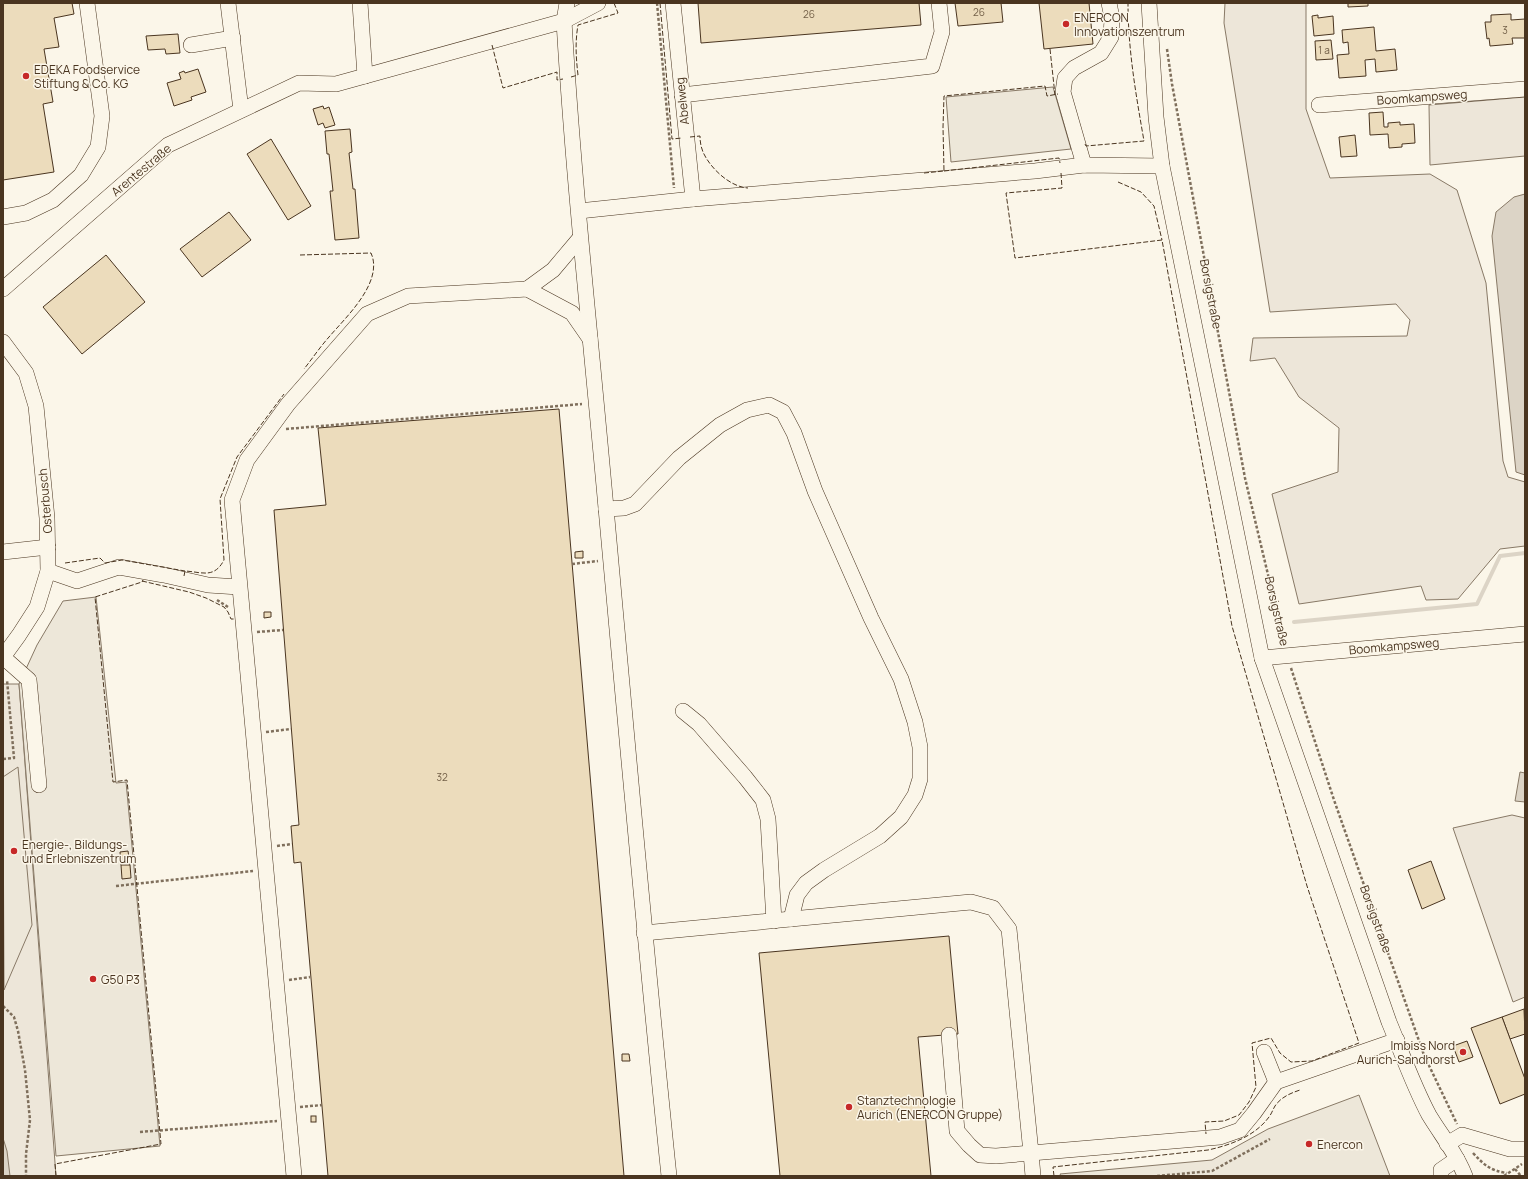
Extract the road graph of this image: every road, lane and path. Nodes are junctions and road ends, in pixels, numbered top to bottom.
1 (87, 3) edge
2 (228, 3) edge
3 (360, 3) edge
4 (567, 3) edge
5 (598, 3) edge
6 (657, 3) edge
7 (673, 3) edge
8 (939, 3) edge
9 (1109, 3) edge
10 (1149, 3) edge
11 (564, 21) junction
12 (233, 38) junction
13 (191, 45) dead end
14 (1167, 46) dead end
15 (365, 76) junction
16 (1525, 89) edge
17 (682, 95) junction
18 (1319, 105) dead end
19 (241, 110) junction
20 (1084, 165) junction
21 (1162, 166) junction
22 (694, 199) junction
23 (676, 201) junction
24 (579, 211) junction
25 (3, 218) edge
26 (580, 238) junction
27 (3, 288) edge
28 (527, 289) junction
29 (591, 340) junction
30 (3, 342) edge
31 (597, 403) junction
32 (269, 430) junction
33 (606, 509) junction
34 (48, 547) junction
35 (3, 552) edge
36 (611, 560) junction
37 (572, 564) dead end
38 (48, 571) junction
39 (239, 587) junction
40 (283, 630) dead end
41 (244, 633) junction
42 (1525, 634) edge
43 (5, 652) edge
44 (1287, 655) junction
45 (1262, 658) junction
46 (3, 675) edge
47 (683, 711) dead end
48 (291, 729) dead end
49 (253, 733) junction
50 (3, 758) edge
51 (39, 785) dead end
52 (266, 870) junction
53 (116, 886) dead end
54 (791, 919) junction
55 (774, 921) junction
56 (644, 933) junction
57 (310, 977) dead end
58 (276, 981) junction
59 (3, 1006) edge
60 (949, 1035) dead end
61 (1397, 1040) junction
62 (1264, 1052) dead end
63 (1276, 1082) junction
64 (322, 1105) dead end
65 (288, 1114) junction
66 (140, 1132) dead end
67 (1462, 1135) junction
68 (1270, 1139) dead end
69 (1447, 1144) junction
70 (1525, 1149) edge
71 (1030, 1153) junction
72 (1525, 1161) edge
73 (1461, 1167) edge
74 (1514, 1169) junction
75 (1507, 1173) junction
76 (26, 1176) edge
77 (294, 1176) edge
78 (669, 1176) edge
79 (1034, 1176) edge
80 (1157, 1176) edge
81 (1441, 1176) edge
82 (1475, 1176) edge
83 (1504, 1176) edge
84 (1521, 1176) edge

1 - 25 street
2 - 12 street
3 - 15 street
4 - 11 street
5 - 11 street
6 - 23 path
7 - 17 street, Abelweg
8 - 17 street
9 - 20 street
10 - 21 street, Borsigstraße
11 - 15 street
11 - 24 street
12 - 13 street
12 - 19 street
14 - 44 path, Borsigstraße
15 - 19 street, Arentestraße
16 - 18 street, Boomkampsweg
17 - 22 street, Abelweg
19 - 27 street, Arentestraße
20 - 21 street
20 - 22 street
21 - 45 street, Borsigstraße
22 - 23 street
23 - 24 street
24 - 26 street
26 - 28 street
26 - 29 street
28 - 29 street
28 - 32 street
29 - 31 street
30 - 34 street, Osterbusch
31 - 32 path
31 - 33 street
32 - 39 street
33 - 36 street
33 - 54 street
34 - 35 street
34 - 38 street, Osterbusch
36 - 37 path
36 - 56 street
38 - 39 street
38 - 43 street, Osterbusch
39 - 41 street
40 - 41 path
41 - 49 street
42 - 44 street, Boomkampsweg
43 - 51 street
44 - 45 street, Boomkampsweg
44 - 67 path, Borsigstraße
45 - 61 street, Borsigstraße
46 - 50 path
47 - 55 street
48 - 49 path
49 - 52 street
52 - 53 path
52 - 58 street
54 - 55 street
54 - 71 street
55 - 56 street
56 - 78 street
57 - 58 path
58 - 65 street
59 - 76 path
60 - 71 street
61 - 63 street
61 - 69 street, Borsigstraße
62 - 63 street
63 - 71 street
64 - 65 path
65 - 66 path
65 - 77 street
67 - 69 street
67 - 70 street
67 - 75 path, Borsigstraße
68 - 80 path
69 - 73 street, Borsigstraße
71 - 79 street
72 - 74 path
73 - 81 street
73 - 82 street, Borsigstraße
74 - 75 path
74 - 84 path
75 - 83 path

